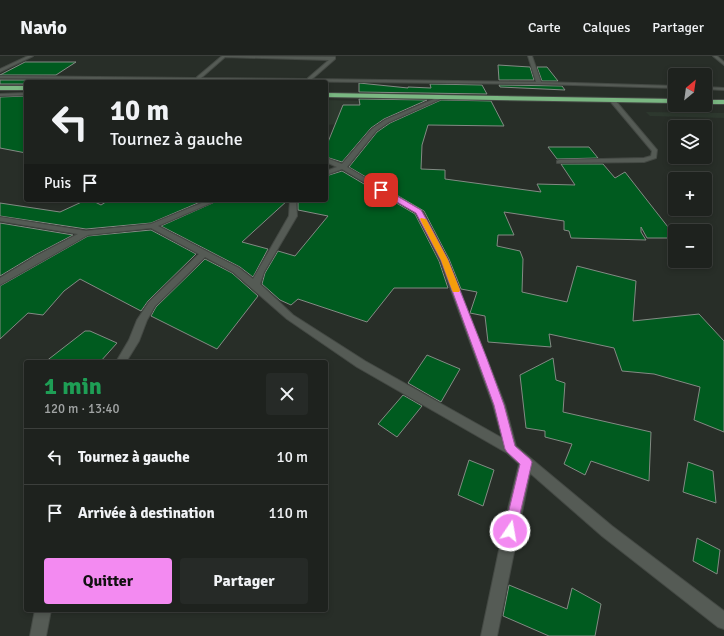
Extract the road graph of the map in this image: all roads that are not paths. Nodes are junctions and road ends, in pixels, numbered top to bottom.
1 (31, 56) edge
2 (224, 56) edge
3 (530, 56) edge
4 (715, 56) edge
5 (334, 57) edge
6 (724, 64) edge
7 (0, 71) edge
8 (0, 77) edge
9 (198, 78) junction
10 (271, 80) edge
11 (308, 80) edge
12 (328, 81) edge
13 (539, 83) junction
14 (668, 87) edge
15 (0, 88) edge
16 (24, 88) edge
17 (712, 88) edge
18 (724, 89) edge
19 (24, 94) edge
20 (0, 95) edge
21 (328, 95) edge
22 (443, 97) junction
23 (612, 100) junction
24 (668, 101) edge
25 (712, 102) edge
26 (724, 102) edge
27 (328, 161) edge
28 (559, 162) dead end
29 (343, 167) junction
30 (328, 172) edge
31 (210, 202) edge
32 (294, 202) edge
33 (0, 219) edge
34 (152, 226) junction
35 (86, 233) junction
36 (204, 254) junction
37 (0, 282) edge
38 (255, 285) junction
39 (123, 360) edge
40 (511, 449) junction
41 (526, 462) junction
42 (42, 612) edge
43 (724, 621) edge
44 (38, 636) edge
45 (489, 636) edge

1 - 7 street
2 - 5 street
2 - 9 street
3 - 13 street
4 - 6 street
5 - 11 street
8 - 9 street
9 - 10 street
12 - 13 street
13 - 14 street
15 - 16 highway
17 - 18 street
19 - 20 street
21 - 22 highway
22 - 23 highway
22 - 29 street
23 - 24 highway
23 - 28 street
25 - 26 highway
27 - 29 street
29 - 30 street
29 - 40 street
31 - 34 street
32 - 38 street
33 - 35 street
34 - 35 street
34 - 36 street
35 - 37 street
36 - 38 street
36 - 39 street
38 - 40 street
40 - 41 street
41 - 43 street
41 - 45 street
42 - 44 street

